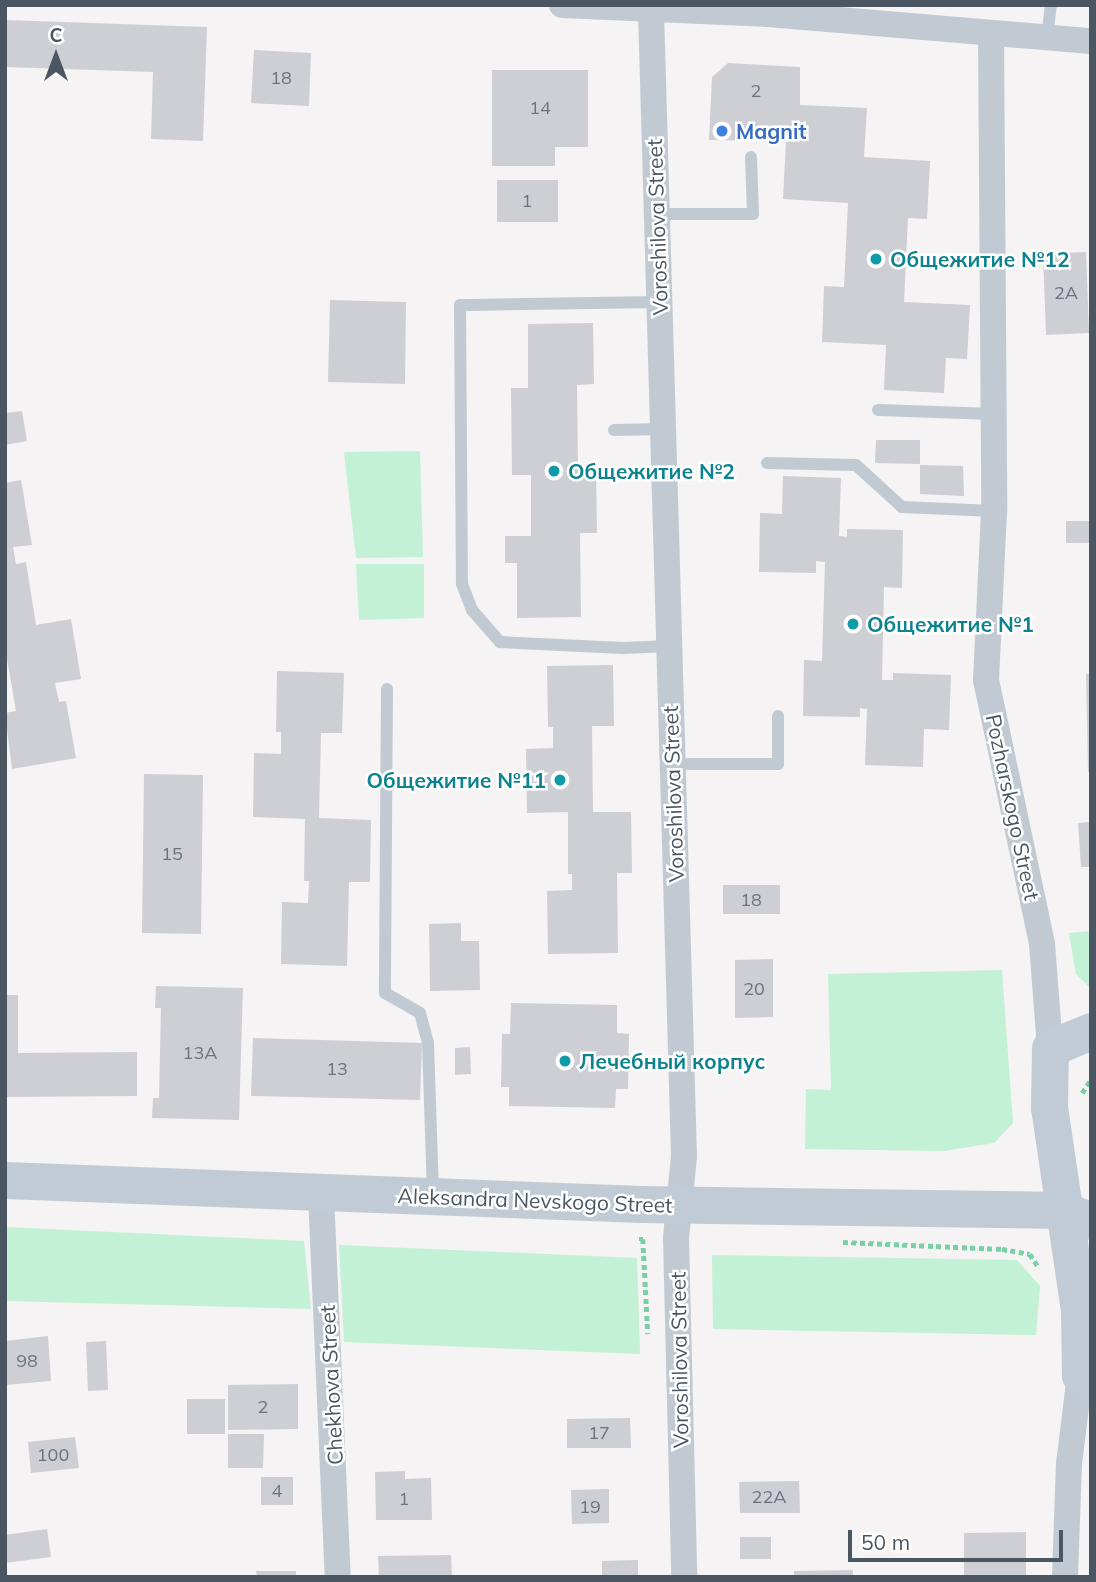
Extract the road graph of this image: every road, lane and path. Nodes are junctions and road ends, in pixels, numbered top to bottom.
1 (562, 5) edge
2 (1051, 5) edge
3 (769, 10) edge
4 (651, 11) junction
5 (990, 33) junction
6 (1048, 37) junction
7 (1091, 41) edge
8 (751, 157) dead end
9 (657, 214) junction
10 (659, 302) junction
11 (878, 410) dead end
12 (994, 414) junction
13 (663, 429) junction
14 (614, 430) dead end
15 (767, 463) dead end
16 (994, 512) junction
17 (669, 646) junction
18 (387, 689) dead end
19 (779, 716) dead end
20 (672, 764) junction
21 (1091, 1031) edge
22 (1050, 1048) junction
23 (5, 1180) edge
24 (320, 1194) junction
25 (433, 1196) junction
26 (679, 1204) junction
27 (1082, 1211) edge
28 (830, 1242) dead end
29 (1041, 1271) dead end
30 (1085, 1378) edge
31 (338, 1577) edge
32 (684, 1577) edge
33 (1065, 1577) edge

1 - 4 street
2 - 6 lane
3 - 4 street
3 - 5 street
4 - 9 street, Voroshilova Street
5 - 6 street
5 - 12 street, Pozharskogo Street
6 - 7 street
8 - 9 lane
9 - 10 street, Voroshilova Street
10 - 13 street, Voroshilova Street
10 - 17 lane
11 - 12 lane
12 - 16 street, Pozharskogo Street
13 - 14 lane
13 - 17 street, Voroshilova Street
15 - 16 lane
16 - 22 street, Pozharskogo Street
17 - 20 street, Voroshilova Street
18 - 25 lane
19 - 20 lane
20 - 26 street, Voroshilova Street
21 - 22 main road
22 - 27 main road, Pozharskogo Street
23 - 24 main road, Aleksandra Nevskogo Street
24 - 25 main road, Aleksandra Nevskogo Street
24 - 31 street, Chekhova Street
25 - 26 main road, Aleksandra Nevskogo Street
26 - 27 main road, Aleksandra Nevskogo Street
26 - 32 street, Voroshilova Street
27 - 30 main road, Pozharskogo Street
28 - 29 path
30 - 33 street, Pozharskogo Street

